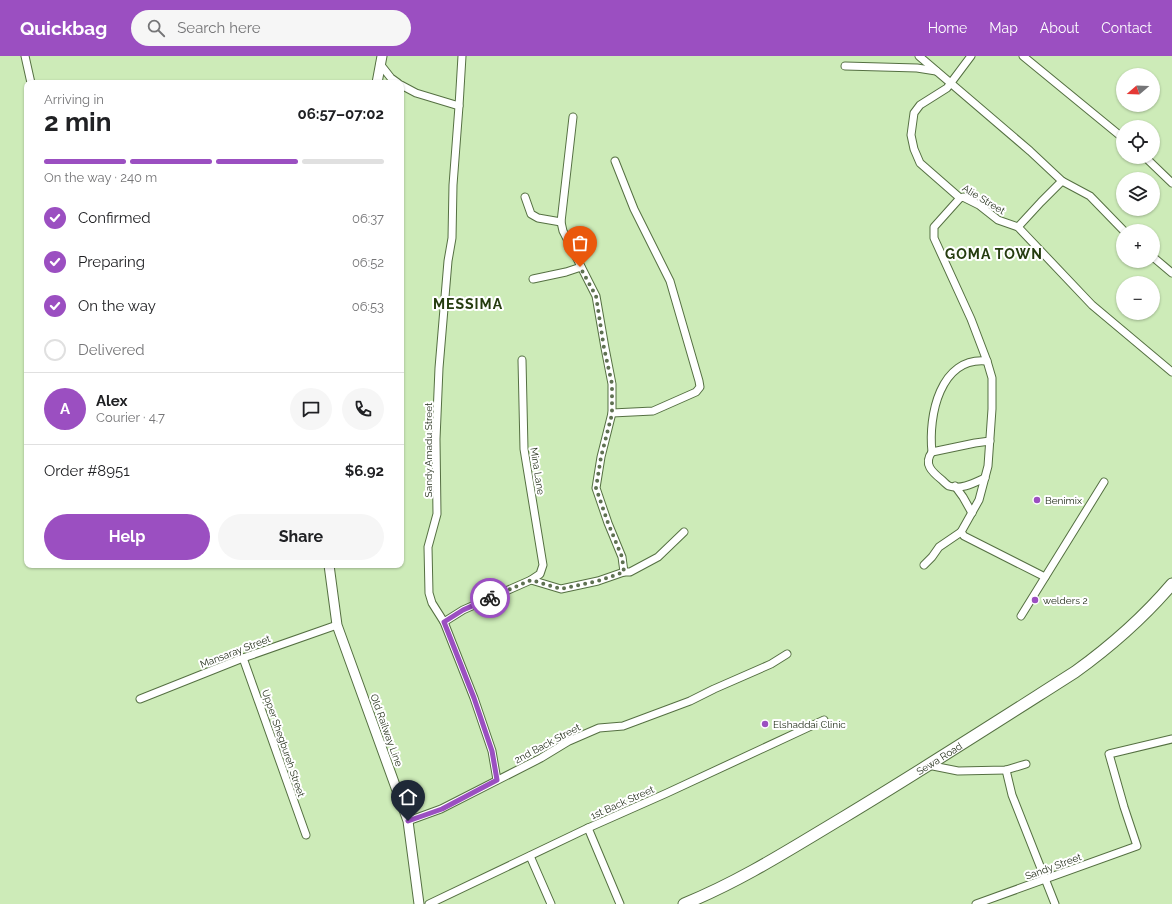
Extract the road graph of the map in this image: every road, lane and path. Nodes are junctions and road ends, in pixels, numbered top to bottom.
1 (25, 56) edge
2 (462, 56) edge
3 (919, 56) edge
4 (971, 56) edge
5 (1023, 56) edge
6 (381, 60) edge
7 (845, 66) dead end
8 (939, 72) junction
9 (30, 80) edge
10 (378, 80) edge
11 (394, 80) edge
12 (951, 82) junction
13 (404, 87) edge
14 (459, 106) junction
15 (573, 117) dead end
16 (1116, 132) edge
17 (615, 161) dead end
18 (1152, 164) edge
19 (1062, 181) junction
20 (1172, 183) edge
21 (525, 197) dead end
22 (960, 198) junction
23 (561, 222) junction
24 (1117, 224) edge
25 (1018, 227) junction
26 (1160, 263) edge
27 (580, 267) junction
28 (1172, 274) edge
29 (533, 279) dead end
30 (522, 360) dead end
31 (987, 361) junction
32 (1172, 372) edge
33 (612, 414) junction
34 (990, 442) junction
35 (932, 452) junction
36 (985, 478) junction
37 (1104, 482) dead end
38 (955, 486) junction
39 (972, 513) junction
40 (684, 532) dead end
41 (961, 532) junction
42 (924, 565) dead end
43 (328, 568) edge
44 (624, 572) junction
45 (1045, 577) junction
46 (531, 580) junction
47 (1172, 584) edge
48 (1021, 616) dead end
49 (444, 622) junction
50 (337, 625) junction
51 (787, 654) dead end
52 (244, 658) junction
53 (140, 699) dead end
54 (824, 720) dead end
55 (1172, 739) edge
56 (1026, 764) dead end
57 (928, 765) junction
58 (1006, 770) junction
59 (497, 780) junction
60 (408, 821) junction
61 (588, 828) junction
62 (306, 835) dead end
63 (530, 856) junction
64 (1045, 879) junction
65 (419, 904) edge
66 (428, 904) edge
67 (552, 904) edge
68 (620, 904) edge
69 (684, 904) edge
70 (976, 904) edge
71 (1055, 904) edge

1 - 9 street
2 - 14 street, Sandy Amadu Street
3 - 8 street
4 - 12 street, Alie Street
5 - 16 street
6 - 10 street
6 - 11 street
7 - 8 street
8 - 12 street
12 - 19 street
12 - 22 street, Alie Street
13 - 14 street
14 - 49 street, Sandy Amadu Street
15 - 23 street
17 - 33 street
18 - 20 street
19 - 24 street
19 - 25 street
21 - 23 street
22 - 25 street, Alie Street
22 - 31 street
23 - 27 street
25 - 32 street, Alie Street
26 - 28 street
27 - 29 street
27 - 33 street
30 - 46 street, Mina Lane
31 - 34 street
31 - 35 street
33 - 44 street
34 - 35 street
34 - 36 street
35 - 38 street
36 - 38 street
36 - 39 street
37 - 45 street
38 - 39 street
39 - 41 street
40 - 44 street
41 - 42 street
41 - 45 street
43 - 50 street, Old Railway Line
44 - 46 street
45 - 48 street
46 - 49 street
47 - 57 main road, Sewa Road
49 - 59 street, Sandy Amadu Street
50 - 52 street, Mansaray Street
50 - 60 street, Old Railway Line
51 - 59 street, 2nd Back Street
52 - 53 street, Mansaray Street
52 - 62 street, Upper Shegbureh Street
54 - 61 street, 1st Back Street
55 - 64 street, Sandy Street
56 - 58 street
57 - 58 street
57 - 69 main road, Sewa Road
58 - 64 street
59 - 60 street, 2nd Back Street
60 - 65 street, Old Railway Line
61 - 63 street, 1st Back Street
61 - 68 street
63 - 66 street, 1st Back Street
63 - 67 street
64 - 70 street, Sandy Street
64 - 71 street

